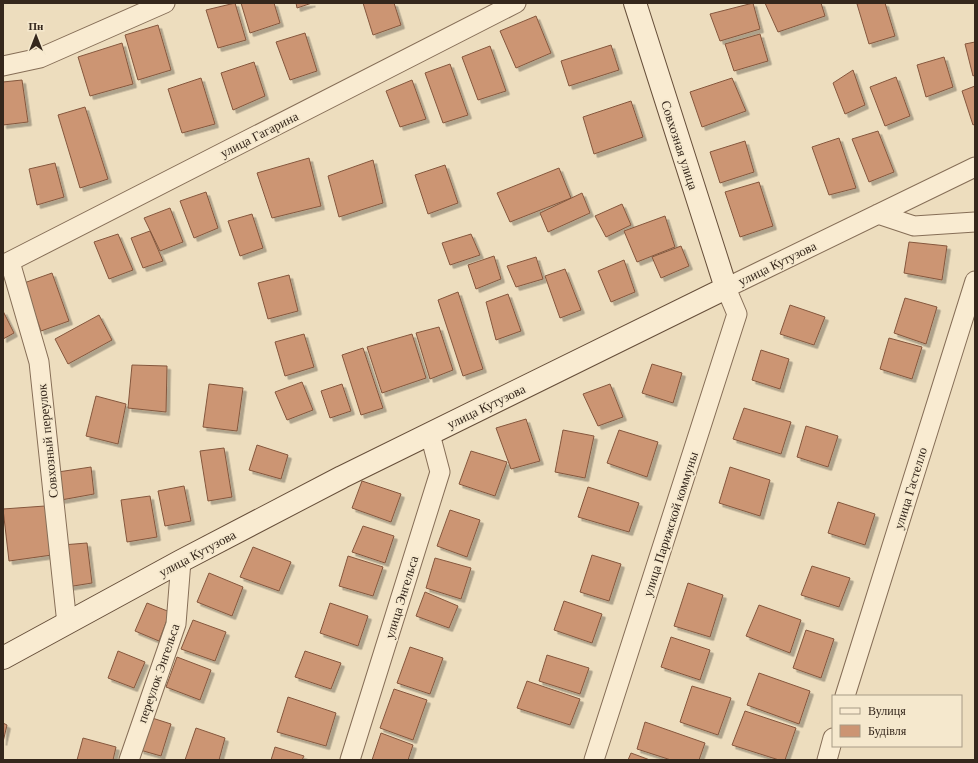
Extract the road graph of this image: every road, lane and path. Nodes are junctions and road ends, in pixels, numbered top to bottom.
1 (165, 3) edge
2 (516, 3) edge
3 (635, 3) edge
4 (3, 66) edge
5 (975, 167) edge
6 (878, 214) junction
7 (975, 222) edge
8 (7, 264) edge
9 (975, 281) edge
10 (726, 288) junction
11 (430, 434) junction
12 (181, 561) junction
13 (67, 624) junction
14 (3, 658) edge
15 (845, 695) edge
16 (832, 742) edge
17 (129, 760) edge
18 (350, 760) edge
19 (594, 760) edge
20 (827, 760) edge

1 - 4 street
2 - 8 street, улица Гагарина
3 - 10 main road, Совхозная улица
5 - 6 street, улица Кутузова
6 - 7 street
6 - 10 street, улица Кутузова
8 - 13 street, Совхозный переулок
9 - 15 street, улица Гастелло
10 - 11 main road, улица Кутузова
10 - 19 street, улица Парижской коммуны
11 - 12 main road, улица Кутузова
11 - 18 street, улица Энгельса
12 - 13 main road, улица Кутузова
12 - 17 street, переулок Энгельса
13 - 14 main road, улица Кутузова
16 - 20 street

